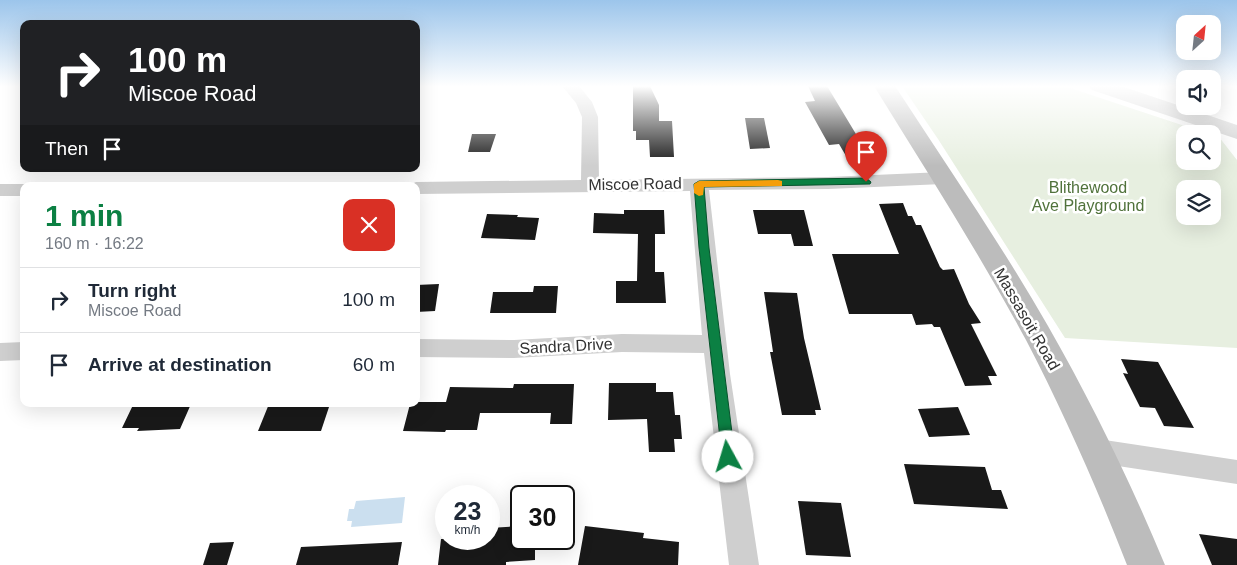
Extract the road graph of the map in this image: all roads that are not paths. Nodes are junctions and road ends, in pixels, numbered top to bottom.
1 (588, 112) edge
2 (901, 112) edge
3 (1178, 112) edge
4 (1237, 132) edge
5 (943, 178) junction
6 (699, 184) junction
7 (590, 185) junction
8 (420, 188) edge
9 (0, 190) edge
10 (20, 190) edge
11 (716, 344) junction
12 (420, 348) edge
13 (0, 352) edge
14 (20, 352) edge
15 (1098, 451) junction
16 (1237, 472) edge
17 (744, 565) edge
18 (1146, 565) edge

1 - 7 street
2 - 5 main road, Massasoit Road
3 - 4 street
5 - 6 street, Miscoe Road
5 - 15 main road, Massasoit Road
6 - 7 street, Miscoe Road
6 - 11 street
7 - 8 street, Miscoe Road
9 - 10 street
11 - 12 street, Sandra Drive
11 - 17 street
13 - 14 street
15 - 16 street
15 - 18 main road, Massasoit Road

